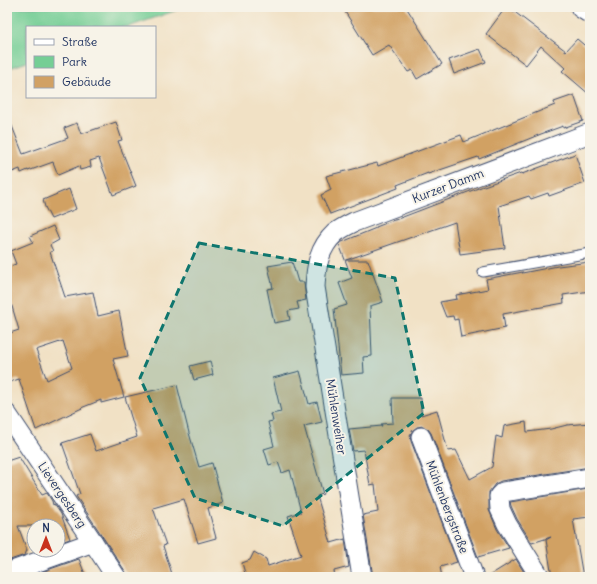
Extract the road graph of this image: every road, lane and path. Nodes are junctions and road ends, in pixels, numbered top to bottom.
1 (582, 7) edge
2 (590, 12) edge
3 (590, 133) edge
4 (590, 253) edge
5 (319, 258) joint
6 (483, 272) dead end
7 (9, 421) edge
8 (421, 437) dead end
9 (590, 478) edge
10 (93, 542) junction
11 (7, 573) edge
12 (116, 577) edge
13 (362, 577) edge
14 (474, 577) edge
15 (540, 577) edge

1 - 2 main road
3 - 5 street, Kurzer Damm
4 - 6 lane
5 - 13 street, Mühlenweiher
7 - 10 street, Lievergesberg
8 - 14 street, Mühlenbergstraße
9 - 15 street
10 - 11 street
10 - 12 street, Lievergesberg

